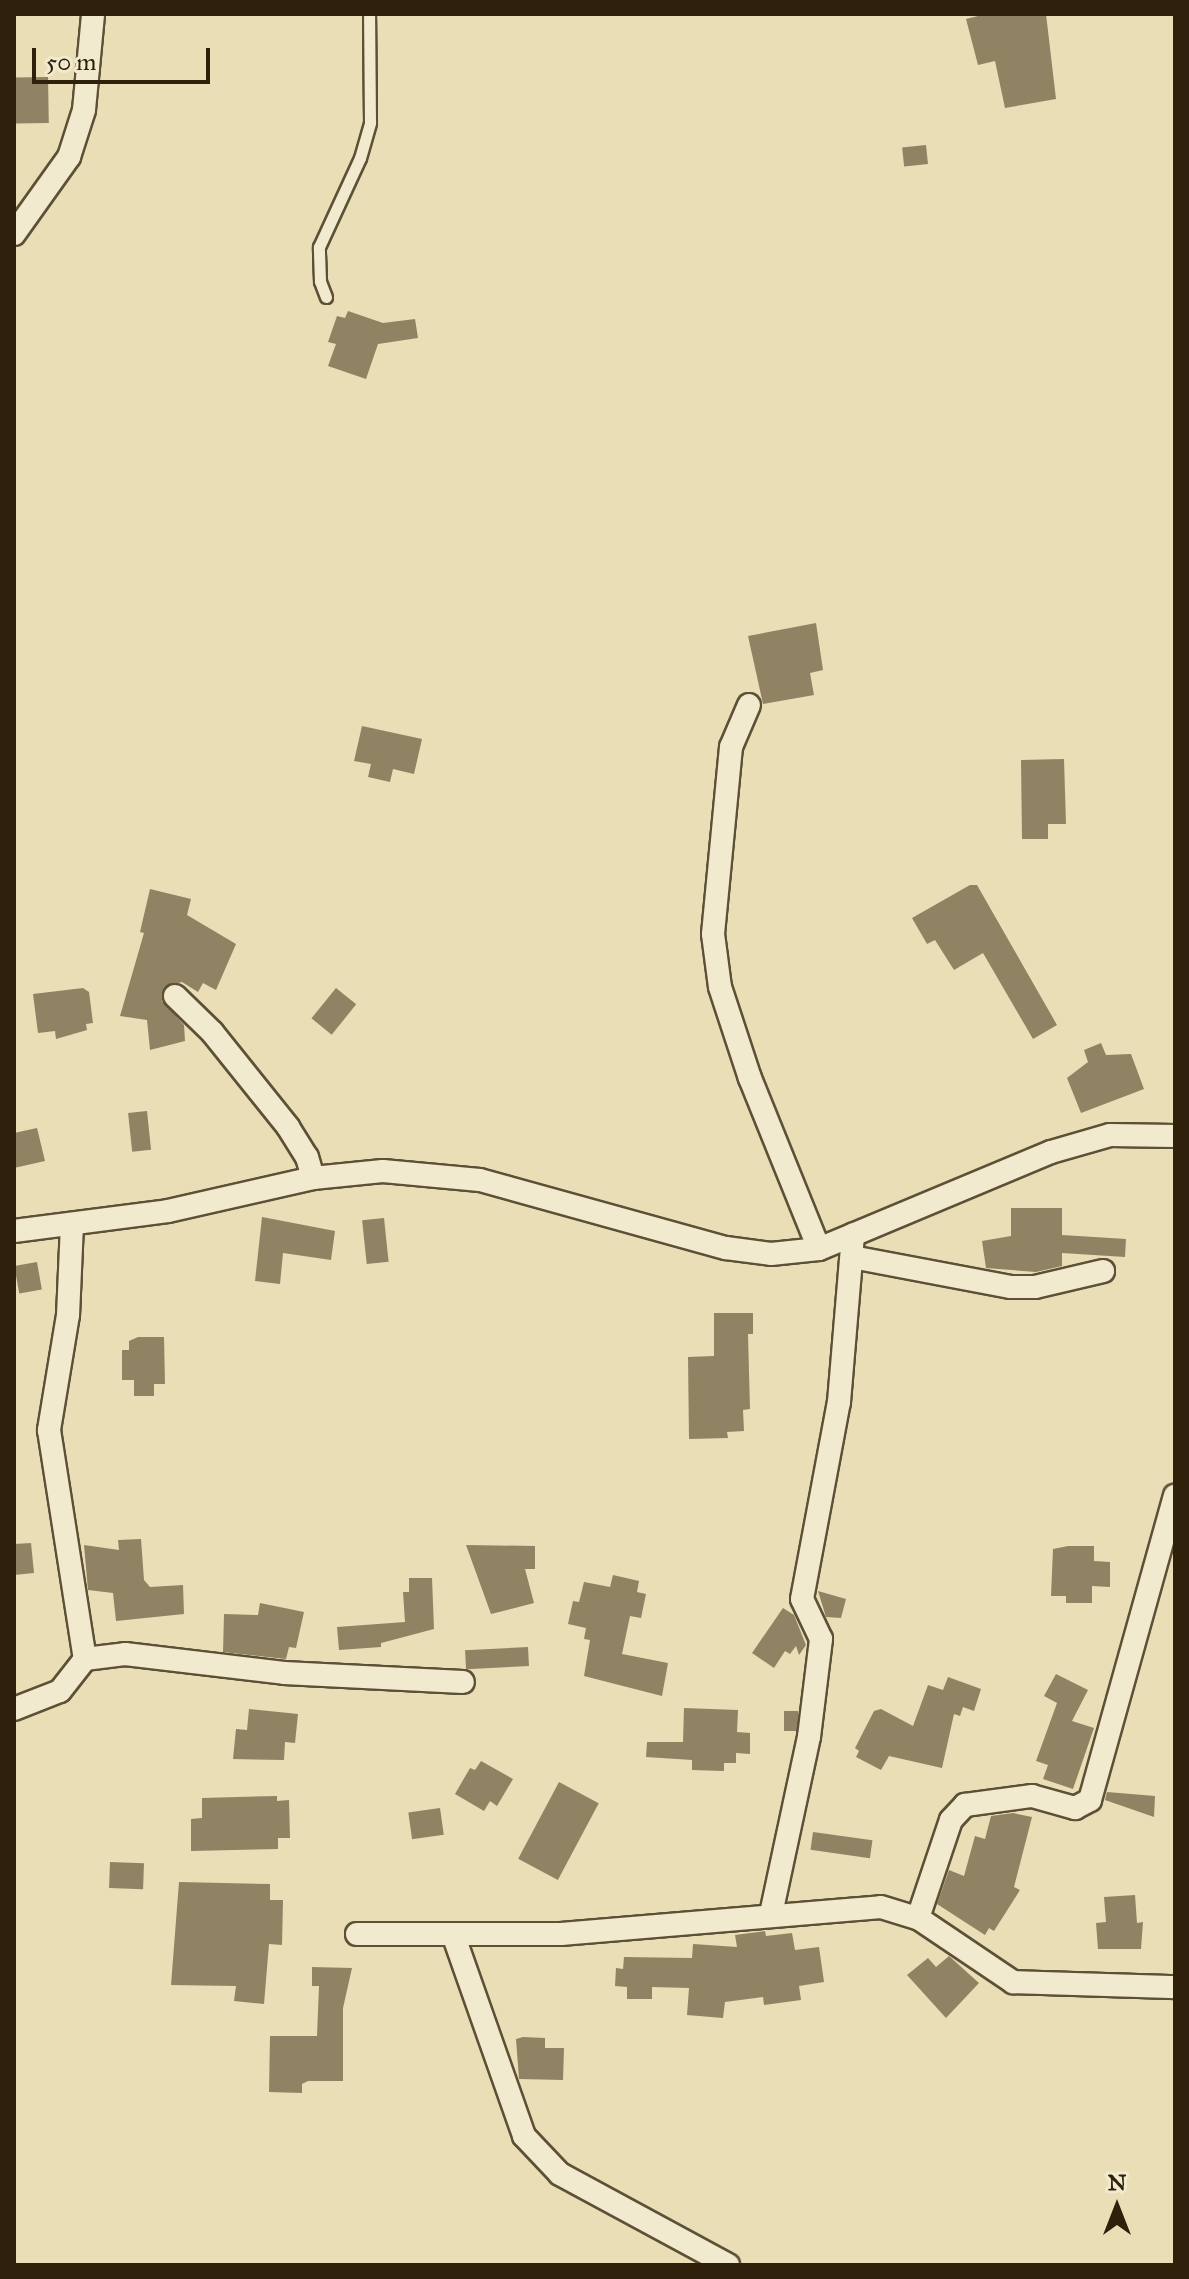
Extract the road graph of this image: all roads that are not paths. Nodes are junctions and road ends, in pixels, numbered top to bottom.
1 (93, 14) edge
2 (369, 14) edge
3 (14, 234) edge
4 (326, 297) dead end
5 (749, 705) dead end
6 (175, 996) dead end
7 (1175, 1136) edge
8 (313, 1178) junction
9 (72, 1224) junction
10 (14, 1231) edge
11 (853, 1246) junction
12 (819, 1249) junction
13 (1103, 1271) dead end
14 (1175, 1496) edge
15 (85, 1659) junction
16 (463, 1682) dead end
17 (14, 1709) edge
18 (771, 1914) junction
19 (918, 1918) junction
20 (357, 1934) dead end
21 (453, 1934) junction
22 (1175, 1987) edge
23 (728, 2265) edge

1 - 3 street
2 - 4 lane
5 - 12 street
6 - 8 street
7 - 11 street
8 - 9 street
8 - 12 street
9 - 10 street
9 - 15 street
11 - 12 street
11 - 13 street
11 - 18 street
14 - 19 street
15 - 16 street
15 - 17 street
18 - 19 street
18 - 21 street
19 - 22 street
20 - 21 street
21 - 23 street

